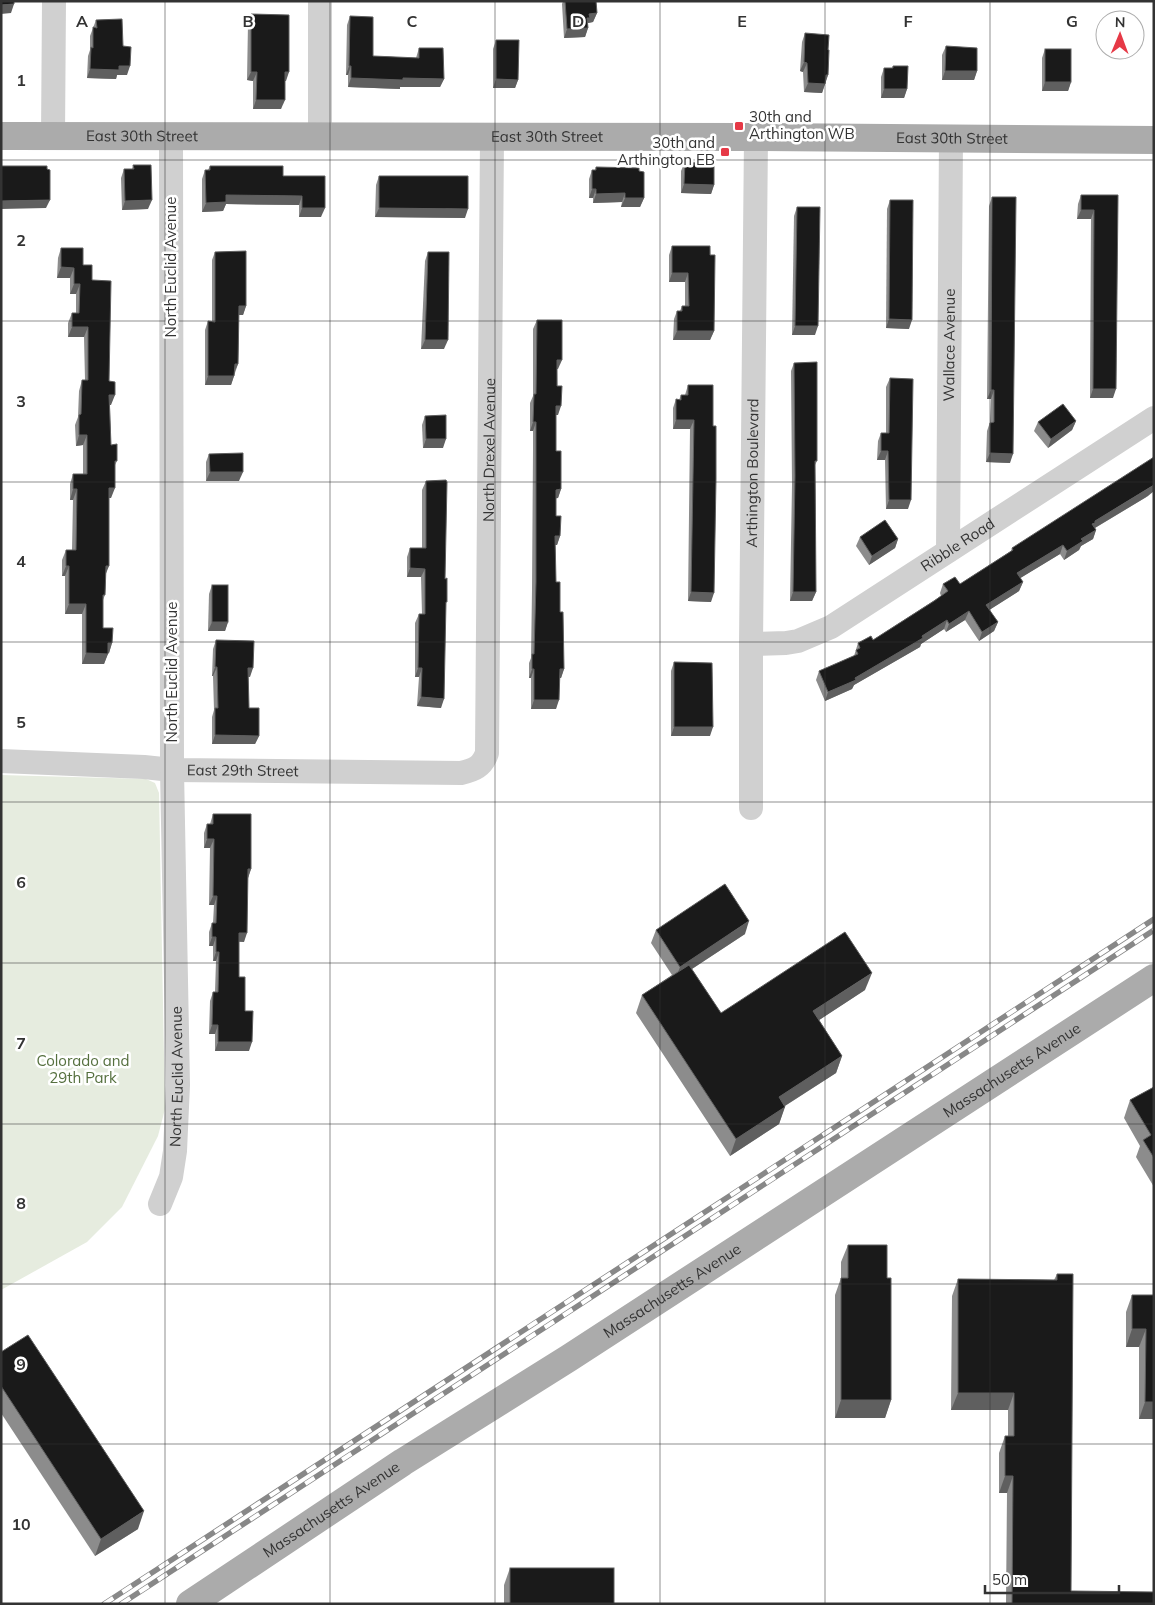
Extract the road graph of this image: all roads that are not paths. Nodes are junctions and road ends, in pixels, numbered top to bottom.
1 (54, 1) edge
2 (320, 1) edge
3 (1, 136) edge
4 (53, 136) junction
5 (171, 137) junction
6 (320, 137) junction
7 (756, 137) junction
8 (492, 138) junction
9 (951, 138) junction
10 (1154, 140) edge
11 (1154, 418) edge
12 (948, 551) junction
13 (750, 644) junction
14 (1, 761) edge
15 (484, 762) joint
16 (172, 770) junction
17 (751, 808) dead end
18 (1154, 978) edge
19 (160, 1204) dead end
20 (190, 1604) edge

1 - 4 street
2 - 6 street
3 - 4 main road, East 30th Street
4 - 5 main road, East 30th Street
5 - 6 main road, East 30th Street
5 - 16 street, North Euclid Avenue
6 - 8 main road, East 30th Street
7 - 8 main road, East 30th Street
7 - 9 main road, East 30th Street
7 - 13 street, Arthington Boulevard
8 - 15 street, North Drexel Avenue
9 - 10 main road, East 30th Street
9 - 12 street, Wallace Avenue
11 - 12 street, Ribble Road
12 - 13 street, Ribble Road
13 - 17 street, Arthington Boulevard
14 - 16 street, East 29th Street
15 - 16 street, East 29th Street
16 - 19 street, North Euclid Avenue
18 - 20 main road, Massachusetts Avenue

